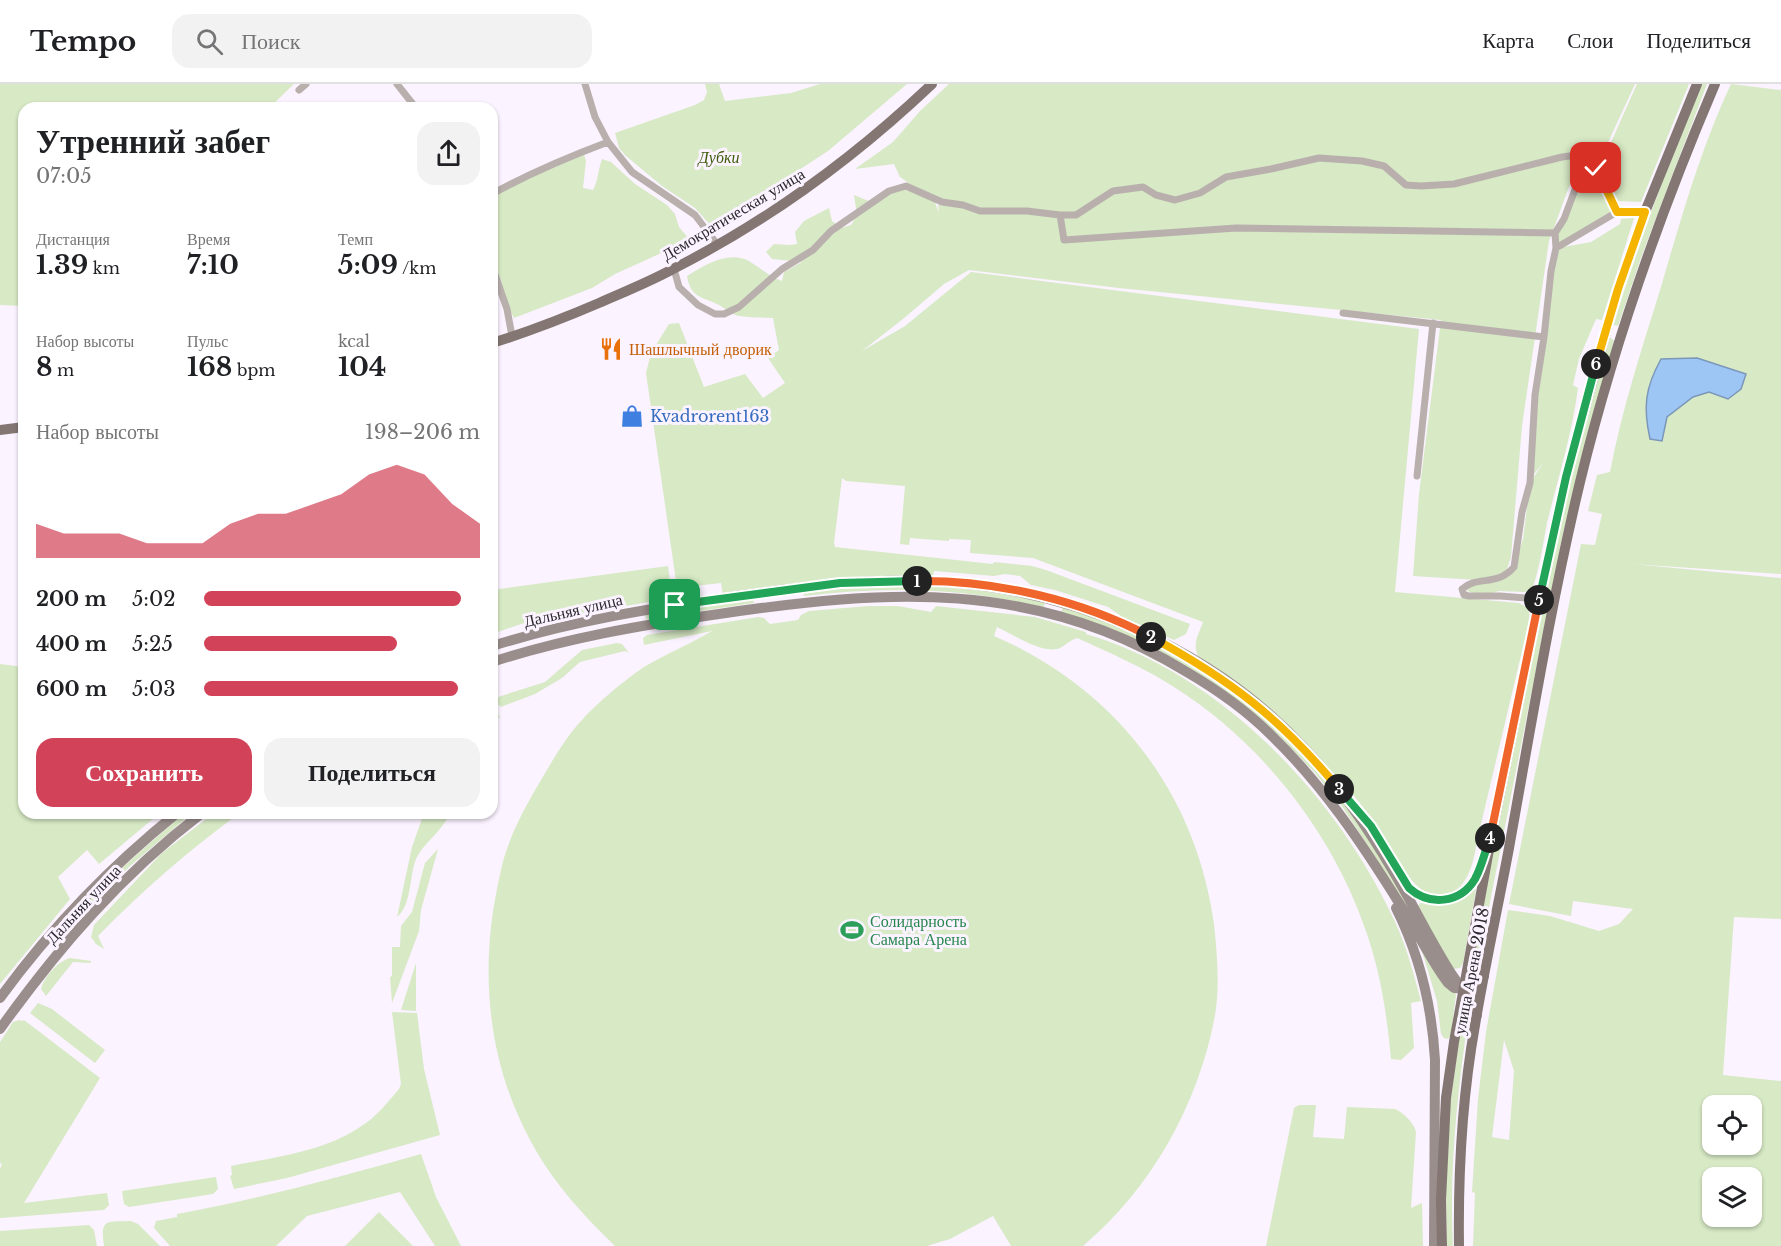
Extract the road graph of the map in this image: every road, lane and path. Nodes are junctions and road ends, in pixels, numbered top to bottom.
1 (306, 84) edge
2 (397, 84) edge
3 (585, 84) edge
4 (932, 84) edge
5 (1697, 84) edge
6 (1715, 84) edge
7 (299, 90) dead end
8 (411, 102) edge
9 (608, 142) junction
10 (1586, 160) junction
11 (498, 191) edge
12 (1617, 212) junction
13 (1645, 212) junction
14 (1060, 215) junction
15 (1555, 233) junction
16 (717, 244) junction
17 (1556, 248) junction
18 (674, 269) junction
19 (498, 284) edge
20 (1343, 313) dead end
21 (1433, 323) junction
22 (512, 336) junction
23 (1544, 338) junction
24 (498, 341) edge
25 (18, 428) edge
26 (0, 430) edge
27 (1417, 476) dead end
28 (782, 590) junction
29 (1539, 599) junction
30 (1056, 601) junction
31 (783, 605) junction
32 (628, 613) junction
33 (1053, 613) junction
34 (630, 628) junction
35 (498, 644) edge
36 (498, 660) edge
37 (1350, 804) junction
38 (170, 819) edge
39 (194, 819) edge
40 (1492, 833) junction
41 (1366, 852) junction
42 (57, 926) junction
43 (70, 937) junction
44 (1484, 976) junction
45 (1463, 990) junction
46 (0, 998) edge
47 (1477, 1015) junction
48 (0, 1029) edge
49 (1434, 1246) edge
50 (1442, 1246) edge
51 (1459, 1246) edge

1 - 7 street
2 - 8 street
3 - 9 street
4 - 16 main road, Демократическая улица
5 - 13 main road, улица Арена 2018
6 - 44 main road, улица Арена 2018
9 - 11 street
9 - 16 street
10 - 12 street
10 - 14 street
10 - 15 street
12 - 13 street
12 - 17 street
13 - 29 main road, улица Арена 2018
14 - 15 street
14 - 18 street
15 - 17 street
16 - 18 main road, Демократическая улица
17 - 23 street
18 - 22 main road, Демократическая улица
19 - 22 street
20 - 21 street
21 - 23 street
21 - 27 street
22 - 24 main road, Демократическая улица
23 - 29 street
25 - 26 main road
28 - 30 main road, Дальняя улица
28 - 31 main road
28 - 32 main road, Дальняя улица
29 - 40 main road, улица Арена 2018
30 - 33 main road
30 - 37 main road, Дальняя улица
31 - 33 main road, Дальняя улица
31 - 34 main road, Дальняя улица
32 - 34 main road
32 - 35 main road, Дальняя улица
33 - 41 main road, Дальняя улица
34 - 36 main road, Дальняя улица
37 - 40 main road
37 - 45 main road, Дальняя улица
38 - 42 main road, Дальняя улица
39 - 43 main road, Дальняя улица
40 - 45 main road, улица Арена 2018
41 - 45 main road, Дальняя улица
41 - 49 main road
42 - 43 main road
42 - 46 main road, Дальняя улица
43 - 48 main road, Дальняя улица
44 - 45 main road
44 - 47 main road, улица Арена 2018
45 - 47 main road
45 - 50 main road, улица Арена 2018
47 - 51 main road, улица Арена 2018

